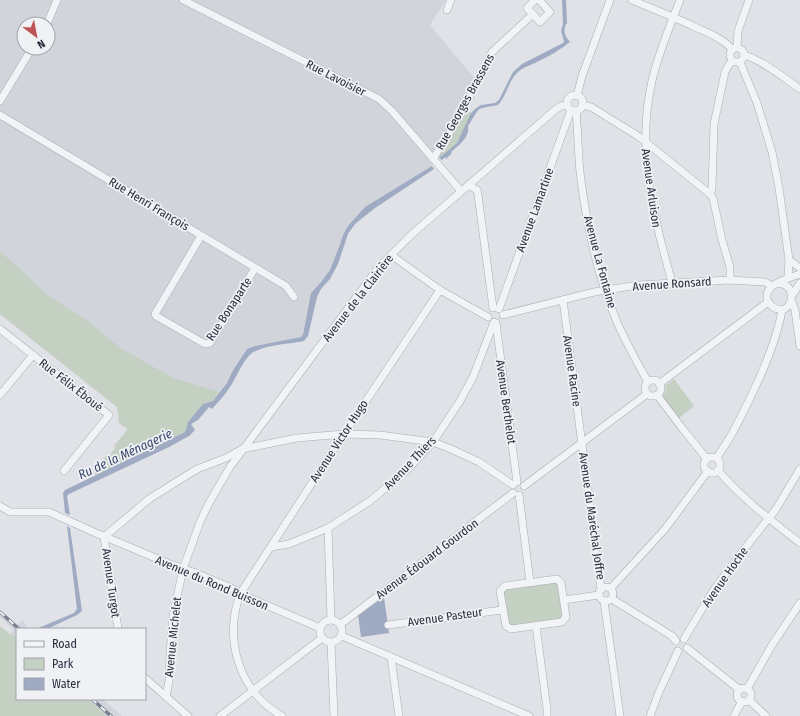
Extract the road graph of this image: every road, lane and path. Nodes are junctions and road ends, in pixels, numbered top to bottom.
1 (57, 0) edge
2 (183, 0) edge
3 (451, 0) edge
4 (535, 0) edge
5 (539, 0) edge
6 (610, 0) edge
7 (632, 0) edge
8 (680, 0) edge
9 (749, 0) edge
10 (447, 10) dead end
11 (533, 14) junction
12 (50, 16) edge
13 (673, 18) junction
14 (735, 48) junction
15 (27, 56) edge
16 (742, 58) junction
17 (732, 61) junction
18 (800, 89) edge
19 (577, 96) junction
20 (0, 101) edge
21 (582, 105) junction
22 (571, 109) junction
23 (0, 115) edge
24 (645, 141) junction
25 (433, 159) junction
26 (468, 185) junction
27 (461, 191) junction
28 (710, 194) junction
29 (201, 236) junction
30 (391, 255) junction
31 (789, 260) junction
32 (255, 268) junction
33 (800, 268) edge
34 (800, 274) edge
35 (788, 278) junction
36 (730, 280) junction
37 (672, 282) junction
38 (800, 283) edge
39 (774, 285) junction
40 (440, 290) junction
41 (606, 290) junction
42 (793, 294) junction
43 (294, 297) dead end
44 (563, 300) junction
45 (768, 302) junction
46 (792, 302) junction
47 (782, 310) junction
48 (498, 311) junction
49 (493, 321) junction
50 (0, 329) edge
51 (800, 346) edge
52 (33, 355) junction
53 (648, 382) junction
54 (659, 384) junction
55 (647, 394) junction
56 (0, 395) edge
57 (657, 395) junction
58 (344, 434) junction
59 (433, 442) junction
60 (582, 443) junction
61 (242, 449) junction
62 (717, 458) junction
63 (707, 459) junction
64 (800, 469) edge
65 (718, 470) junction
66 (64, 471) dead end
67 (708, 471) junction
68 (518, 484) junction
69 (516, 494) junction
70 (0, 506) edge
71 (769, 518) junction
72 (328, 528) junction
73 (104, 537) junction
74 (800, 543) edge
75 (271, 547) junction
76 (183, 569) junction
77 (530, 582) junction
78 (611, 588) junction
79 (600, 592) junction
80 (240, 594) junction
81 (564, 600) junction
82 (608, 600) junction
83 (800, 603) edge
84 (502, 610) junction
85 (331, 620) junction
86 (341, 624) junction
87 (388, 625) dead end
88 (536, 626) junction
89 (118, 628) edge
90 (320, 628) junction
91 (342, 636) junction
92 (322, 638) junction
93 (684, 638) junction
94 (676, 641) junction
95 (331, 643) junction
96 (687, 648) junction
97 (678, 651) junction
98 (391, 657) junction
99 (146, 679) edge
100 (743, 689) junction
101 (253, 691) junction
102 (166, 697) junction
103 (749, 700) junction
104 (742, 701) junction
105 (188, 716) edge
106 (220, 716) edge
107 (282, 716) edge
108 (334, 716) edge
109 (399, 716) edge
110 (529, 716) edge
111 (547, 716) edge
112 (620, 716) edge
113 (650, 716) edge
114 (734, 716) edge
115 (766, 716) edge

1 - 12 street
2 - 25 street, Rue Lavoisier
3 - 10 street
4 - 11 street
5 - 11 street
6 - 19 street
7 - 13 street
8 - 13 street, Avenue Arluison
9 - 14 street
11 - 25 street, Rue Georges Brassens
13 - 14 street
13 - 24 street, Avenue Arluison
14 - 16 street
14 - 17 street
15 - 20 street
16 - 17 street
16 - 18 street
16 - 31 street
17 - 28 street
19 - 21 street
19 - 22 street
21 - 22 street
21 - 24 street
22 - 26 street, Avenue de la Clairière
22 - 41 street, Avenue La Fontaine
22 - 48 street, Avenue Lamartine
23 - 29 street, Rue Henri François
24 - 28 street
24 - 37 street, Avenue Arluison
25 - 27 street, Rue Lavoisier
26 - 27 street, Avenue de la Clairière
26 - 48 street
27 - 30 street, Avenue de la Clairière
28 - 36 street
29 - 32 street, Rue Henri François
29 - 32 street, Rue Bonaparte
30 - 40 street
30 - 61 street, Avenue de la Clairière
31 - 33 street
31 - 35 street
32 - 43 street, Rue Henri François
34 - 35 street
35 - 39 street
36 - 37 street, Avenue Ronsard
36 - 39 street, Avenue Ronsard
37 - 41 street, Avenue Ronsard
38 - 42 street
39 - 42 street
39 - 45 street
40 - 49 street
40 - 58 street, Avenue Victor Hugo
41 - 44 street, Avenue Ronsard
41 - 53 street, Avenue La Fontaine
42 - 46 street
44 - 48 street, Avenue Ronsard
44 - 60 street, Avenue Racine
45 - 47 street
45 - 54 street
46 - 47 street
46 - 51 street
47 - 62 street
48 - 49 street
48 - 49 street, Avenue Lamartine
49 - 59 street, Avenue Thiers
49 - 68 street, Avenue Berthelot
50 - 52 street, Rue Félix Éboué
52 - 56 street, Rue Félix Éboué
52 - 66 street, Rue Félix Éboué
53 - 54 street
53 - 55 street
54 - 57 street
55 - 57 street
55 - 60 street
57 - 63 street
58 - 59 street
58 - 61 street
58 - 75 street, Avenue Victor Hugo
59 - 68 street
59 - 72 street, Avenue Thiers
60 - 68 street
60 - 79 street, Avenue du Maréchal Joffre
61 - 73 street
61 - 76 street, Avenue Michelet
62 - 63 street
62 - 65 street
63 - 67 street
64 - 71 street, Avenue Hoche
65 - 67 street
65 - 71 street
67 - 78 street
68 - 69 street, Avenue Berthelot
68 - 69 street
69 - 77 street, Avenue Berthelot
69 - 86 street, Avenue Édouard Gourdon
70 - 73 street, Avenue du Rond Buisson
71 - 74 street
71 - 93 street, Avenue Hoche
72 - 75 street, Avenue Thiers
72 - 85 street
73 - 76 street, Avenue du Rond Buisson
73 - 89 street, Avenue Turgot
75 - 80 street, Avenue Victor Hugo
76 - 80 street, Avenue du Rond Buisson
76 - 102 street, Avenue Michelet
77 - 81 street
77 - 84 street
78 - 79 street
78 - 82 street
79 - 81 street
79 - 82 street
80 - 90 street, Avenue du Rond Buisson
80 - 101 street, Avenue Victor Hugo
81 - 88 street
82 - 94 street
82 - 112 street
83 - 100 street
84 - 87 street, Avenue Pasteur
84 - 88 street
85 - 86 street
85 - 90 street
86 - 91 street
88 - 111 street
90 - 92 street
91 - 95 street
91 - 98 street
92 - 95 street
92 - 101 street
93 - 94 street
93 - 96 street
94 - 97 street
95 - 108 street
96 - 97 street
96 - 100 street
97 - 113 street
98 - 109 street
98 - 110 street
99 - 102 street
100 - 103 street
100 - 104 street
101 - 106 street
101 - 107 street, Avenue Victor Hugo
102 - 105 street
103 - 104 street
103 - 115 street
104 - 114 street

